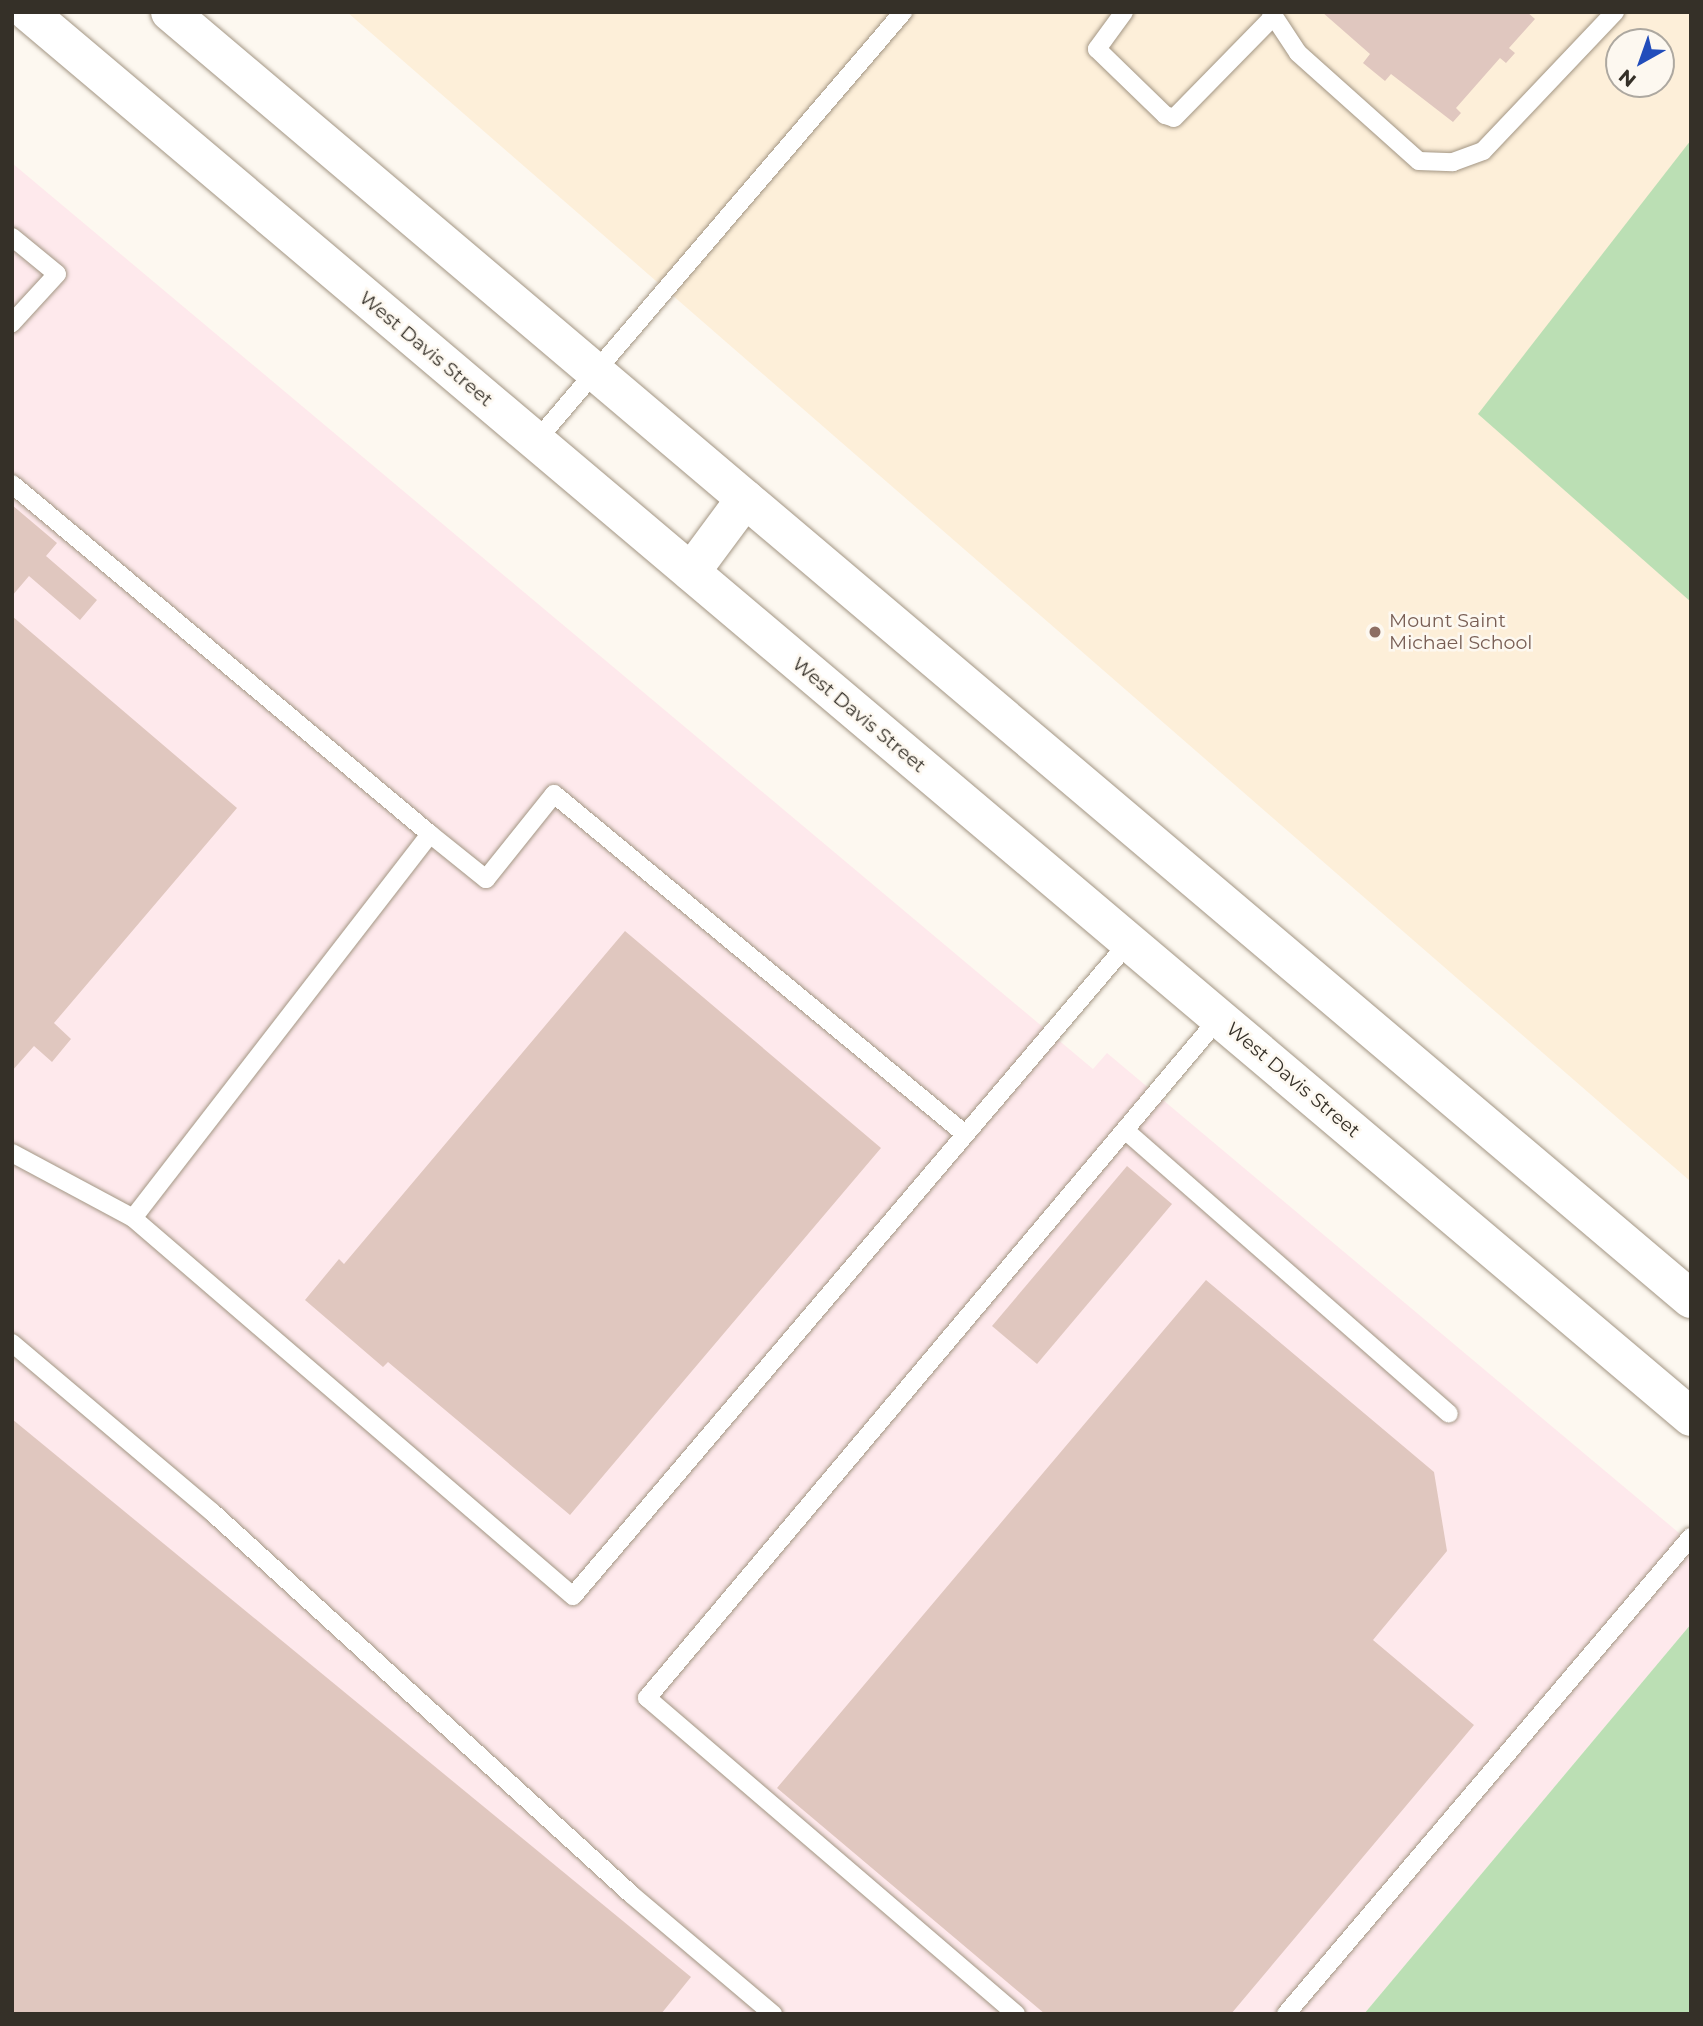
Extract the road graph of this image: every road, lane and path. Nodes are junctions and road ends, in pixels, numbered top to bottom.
1 (28, 12) edge
2 (170, 12) edge
3 (902, 12) edge
4 (1124, 12) edge
5 (1615, 12) edge
6 (1273, 14) edge
7 (12, 237) edge
8 (12, 323) edge
9 (595, 372) junction
10 (536, 441) junction
11 (12, 484) edge
12 (745, 499) junction
13 (691, 572) junction
14 (430, 834) junction
15 (1129, 942) junction
16 (1219, 1018) junction
17 (1126, 1131) junction
18 (965, 1134) junction
19 (12, 1153) edge
20 (133, 1218) junction
21 (1691, 1299) edge
22 (12, 1343) edge
23 (1449, 1414) dead end
24 (1691, 1417) edge
25 (1691, 1537) edge
26 (773, 2014) edge
27 (1016, 2014) edge
28 (1286, 2014) edge

1 - 10 main road, West Davis Street
2 - 9 main road
3 - 9 lane
4 - 6 lane
5 - 6 lane
7 - 8 lane
9 - 10 lane
9 - 12 main road
10 - 13 main road, West Davis Street
11 - 14 lane
12 - 13 main road
12 - 21 main road
13 - 15 main road, West Davis Street
14 - 18 lane
14 - 20 lane
15 - 16 main road, West Davis Street
15 - 18 lane
16 - 17 lane
16 - 24 main road, West Davis Street
17 - 23 lane
17 - 27 lane
18 - 20 lane
19 - 20 lane
22 - 26 lane
25 - 28 lane

